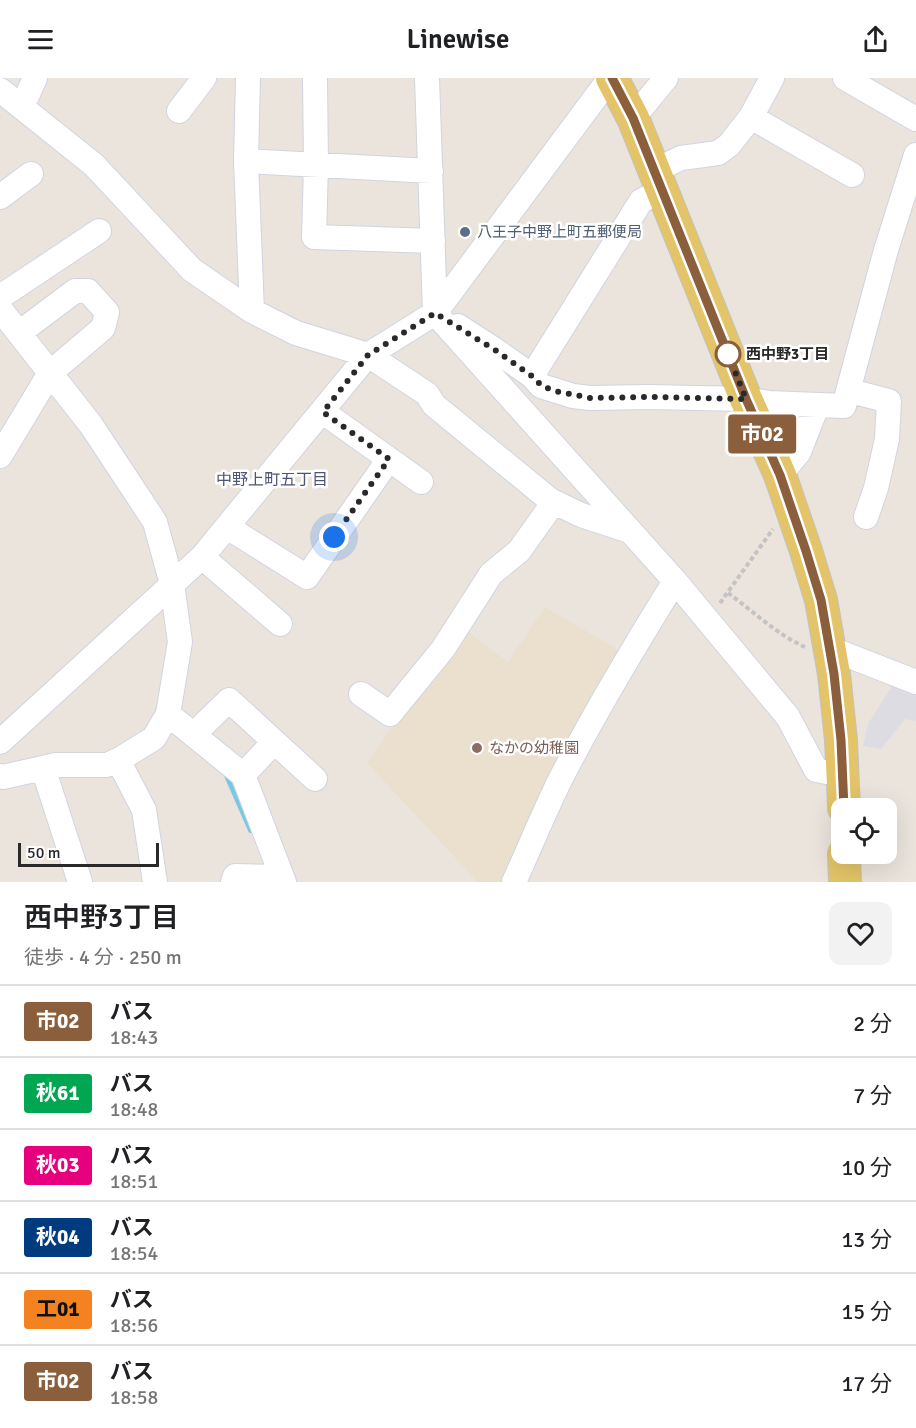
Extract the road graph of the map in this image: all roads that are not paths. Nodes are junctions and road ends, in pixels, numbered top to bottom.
1 (34, 78) edge
2 (204, 78) edge
3 (248, 78) edge
4 (315, 78) edge
5 (427, 78) edge
6 (611, 78) edge
7 (666, 78) edge
8 (772, 78) edge
9 (845, 78) edge
10 (0, 90) edge
11 (22, 107) junction
12 (178, 111) dead end
13 (751, 117) junction
14 (633, 118) junction
15 (916, 119) edge
16 (916, 155) edge
17 (246, 161) junction
18 (316, 165) junction
19 (430, 171) junction
20 (31, 174) dead end
21 (852, 175) dead end
22 (657, 181) junction
23 (0, 197) edge
24 (99, 231) dead end
25 (432, 241) junction
26 (0, 297) edge
27 (0, 309) edge
28 (252, 311) junction
29 (435, 313) junction
30 (19, 333) junction
31 (368, 355) junction
32 (50, 373) junction
33 (532, 376) junction
34 (850, 392) junction
35 (746, 399) junction
36 (818, 406) junction
37 (323, 412) junction
38 (0, 456) edge
39 (389, 459) junction
40 (780, 475) junction
41 (421, 482) dead end
42 (554, 502) junction
43 (866, 517) dead end
44 (228, 527) junction
45 (633, 532) junction
46 (202, 557) junction
47 (675, 581) junction
48 (172, 584) junction
49 (280, 624) dead end
50 (829, 648) junction
51 (916, 682) edge
52 (362, 694) dead end
53 (168, 714) junction
54 (194, 734) junction
55 (0, 742) edge
56 (274, 742) junction
57 (118, 760) junction
58 (43, 768) junction
59 (243, 775) junction
60 (843, 775) junction
61 (0, 776) edge
62 (315, 779) dead end
63 (844, 798) edge
64 (844, 864) edge
65 (282, 879) edge
66 (80, 882) edge
67 (155, 882) edge
68 (233, 882) edge
69 (514, 882) edge
70 (845, 882) edge

1 - 11 street
2 - 12 street
3 - 17 street
4 - 18 street
5 - 19 street
6 - 14 main road
6 - 29 street
7 - 14 street
8 - 13 street
9 - 15 street
10 - 11 street
11 - 28 street
13 - 21 street
13 - 22 street
14 - 22 main road
16 - 34 street
17 - 18 street
17 - 28 street
18 - 19 street
18 - 25 street
19 - 25 street
20 - 23 street
22 - 33 street
22 - 35 main road
24 - 26 street
25 - 29 street
27 - 30 street
28 - 31 street
29 - 31 street
29 - 33 street
29 - 45 street
30 - 32 street
30 - 32 street
31 - 37 street
31 - 42 street
32 - 38 street
32 - 48 street
33 - 35 street
34 - 36 street
34 - 43 street
35 - 36 street
35 - 40 main road
36 - 40 street
37 - 39 street
37 - 44 street
39 - 41 street
39 - 44 street
40 - 50 main road
42 - 45 street
42 - 52 street
44 - 46 street
45 - 47 street
46 - 48 street
46 - 49 street
47 - 60 street
47 - 69 street
48 - 53 street
48 - 55 street
50 - 51 street
50 - 60 main road
53 - 54 street
53 - 57 street
54 - 56 street
54 - 59 street
56 - 59 street
56 - 62 street
57 - 58 street
57 - 67 street
58 - 61 street
58 - 66 street
59 - 65 street
60 - 63 main road
64 - 70 main road
65 - 68 street

